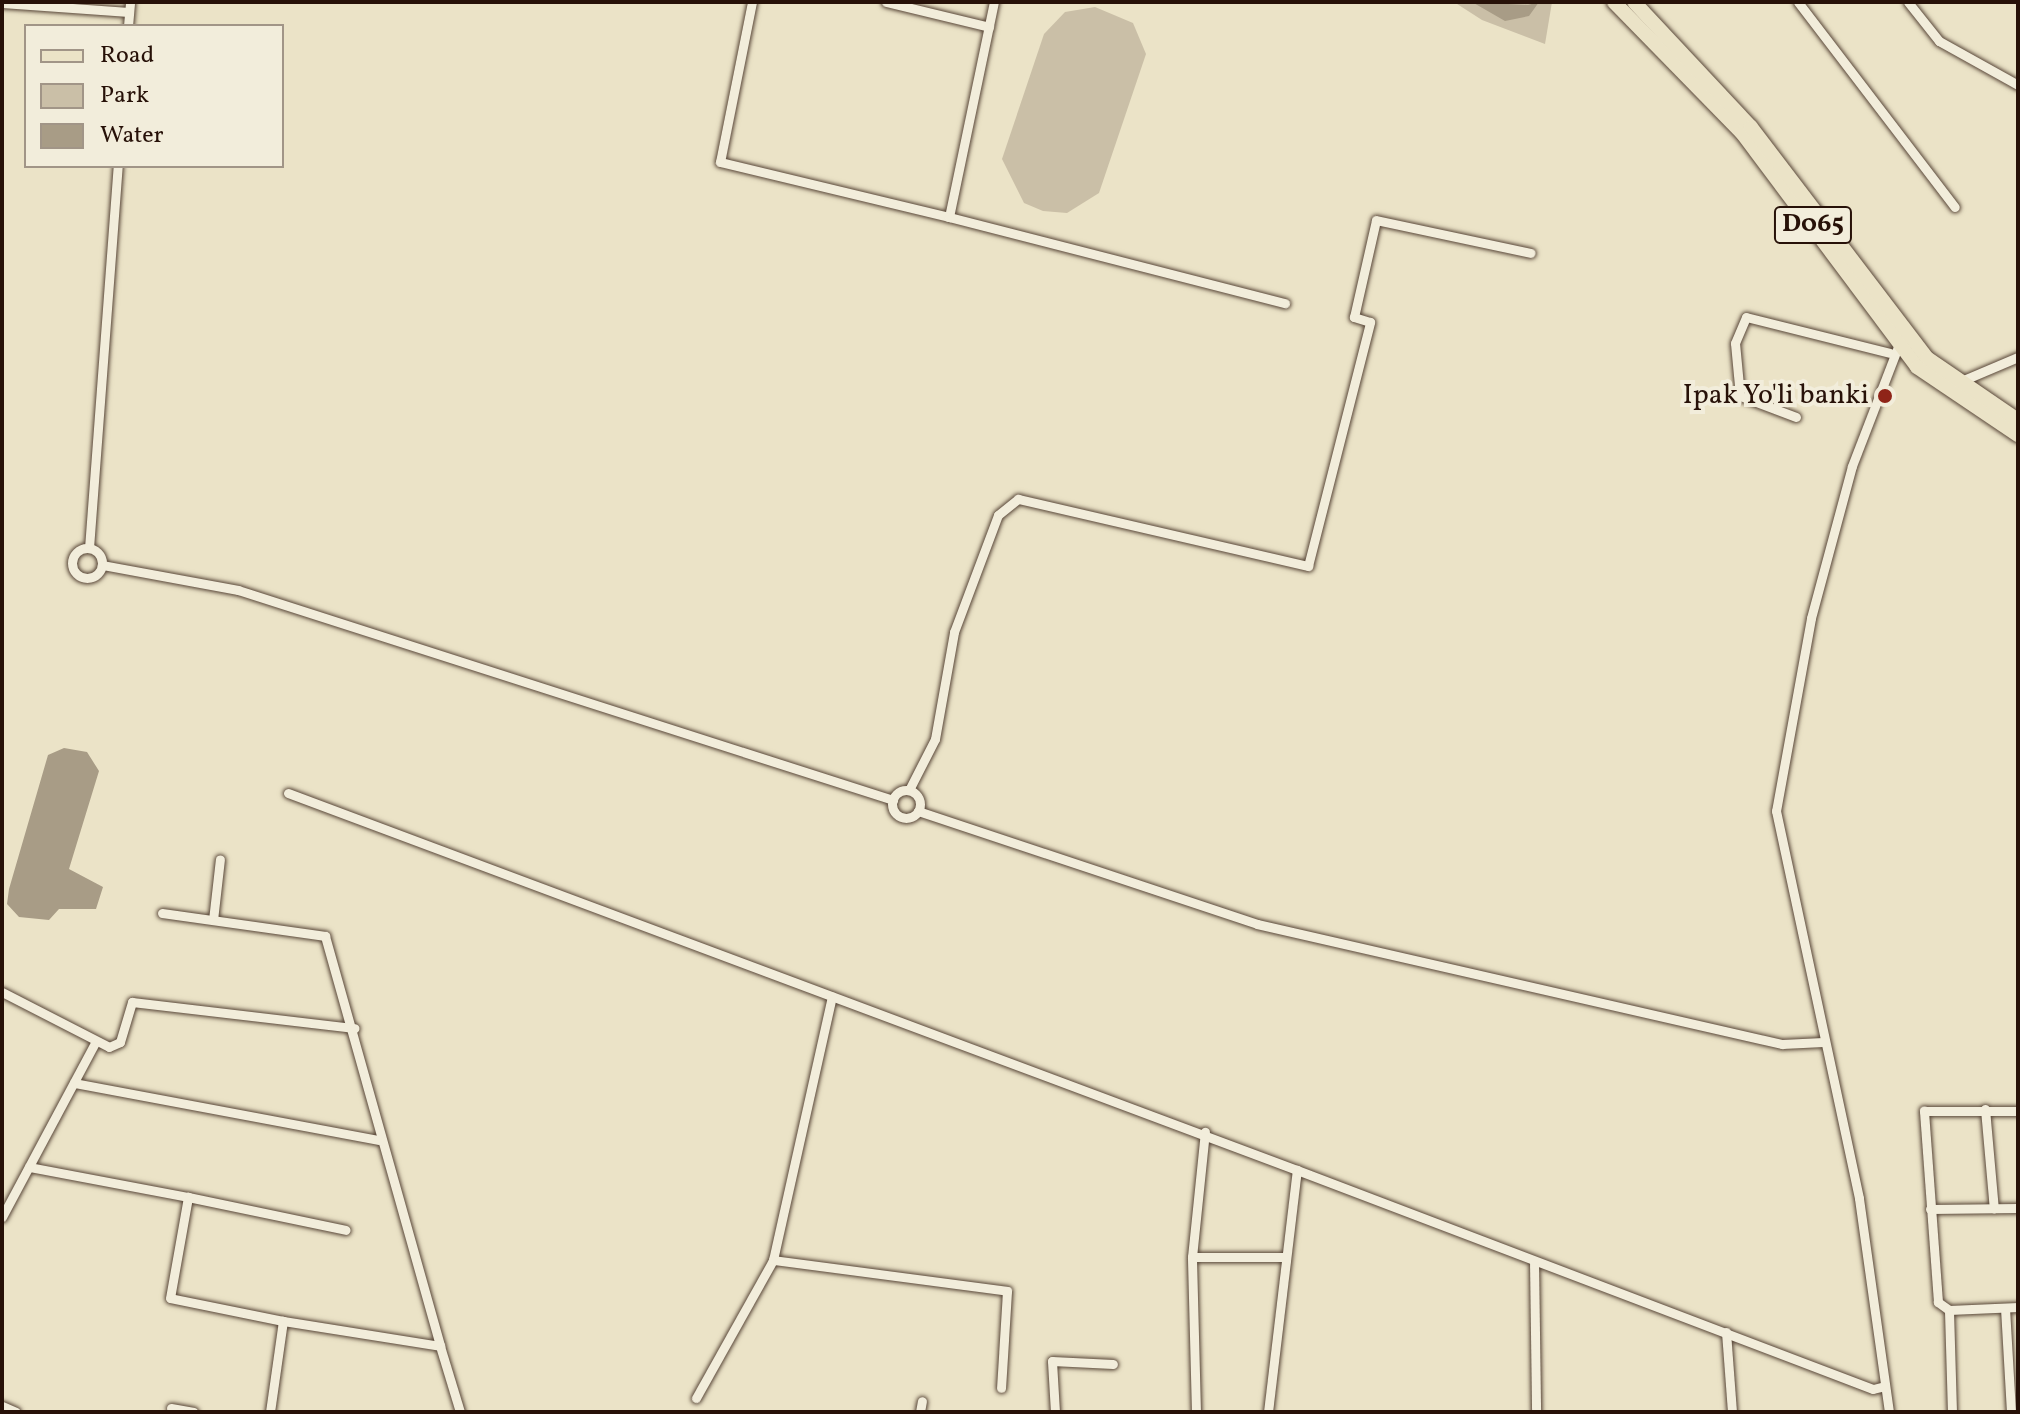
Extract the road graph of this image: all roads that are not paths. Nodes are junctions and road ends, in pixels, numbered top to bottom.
1 (752, 2) edge
2 (886, 2) edge
3 (994, 2) edge
4 (1614, 2) edge
5 (1798, 2) edge
6 (1908, 2) edge
7 (2, 3) edge
8 (1638, 5) edge
9 (130, 7) edge
10 (989, 27) junction
11 (2018, 85) edge
12 (118, 168) edge
13 (1955, 207) dead end
14 (949, 217) junction
15 (1531, 253) dead end
16 (1285, 303) dead end
17 (1899, 342) junction
18 (2018, 357) edge
19 (1956, 383) junction
20 (1796, 417) dead end
21 (2018, 420) edge
22 (2018, 435) edge
23 (89, 548) junction
24 (102, 565) junction
25 (909, 790) junction
26 (288, 793) dead end
27 (893, 800) junction
28 (918, 811) junction
29 (220, 859) dead end
30 (162, 913) dead end
31 (213, 920) junction
32 (2, 992) edge
33 (832, 997) junction
34 (354, 1028) junction
35 (1823, 1042) junction
36 (95, 1043) junction
37 (74, 1083) junction
38 (1985, 1109) junction
39 (2018, 1111) edge
40 (1205, 1132) junction
41 (379, 1140) junction
42 (29, 1167) junction
43 (1297, 1170) junction
44 (188, 1197) junction
45 (2018, 1208) edge
46 (1930, 1209) junction
47 (1994, 1209) junction
48 (2, 1217) edge
49 (346, 1230) dead end
50 (1192, 1257) junction
51 (1283, 1257) junction
52 (773, 1260) junction
53 (1534, 1261) junction
54 (2018, 1307) edge
55 (2005, 1308) junction
56 (1949, 1310) junction
57 (283, 1321) junction
58 (1726, 1332) junction
59 (440, 1346) junction
60 (1113, 1364) dead end
61 (1885, 1386) junction
62 (1001, 1388) dead end
63 (696, 1398) dead end
64 (2, 1406) edge
65 (171, 1408) dead end
66 (16, 1412) edge
67 (194, 1412) edge
68 (270, 1412) edge
69 (460, 1412) edge
70 (1055, 1412) edge
71 (1196, 1412) edge
72 (1268, 1412) edge
73 (1536, 1412) edge
74 (1732, 1412) edge
75 (1889, 1412) edge
76 (1952, 1412) edge
77 (2011, 1412) edge

1 - 14 street
2 - 10 street
3 - 10 street
4 - 17 main road, D065
5 - 13 street
6 - 11 street
7 - 9 street
8 - 17 main road, D065
10 - 14 street
12 - 23 street
14 - 16 street
15 - 25 street
17 - 19 main road, D065
17 - 20 street
17 - 22 main road, D065
17 - 35 street
18 - 19 street
19 - 21 main road, D065
23 - 24 street
23 - 24 street
24 - 27 street
25 - 27 street
25 - 28 street
26 - 33 street
27 - 28 street
28 - 35 street
29 - 31 street
30 - 31 street
31 - 34 street
32 - 36 street
33 - 40 street
33 - 52 street
34 - 36 street
34 - 41 street
35 - 61 street
36 - 37 street
37 - 41 street
37 - 42 street
38 - 39 street
38 - 46 street
38 - 47 street
40 - 43 street
40 - 50 street
41 - 59 street
42 - 44 street
42 - 48 street
43 - 51 street
43 - 53 street
44 - 49 street
44 - 57 street
45 - 47 street
46 - 47 street
46 - 56 street
50 - 51 street
50 - 71 street
51 - 72 street
52 - 62 street
52 - 63 street
53 - 58 street
53 - 73 street
54 - 55 street
55 - 56 street
55 - 77 street
56 - 76 street
57 - 59 street
57 - 68 street
58 - 61 street
58 - 74 street
59 - 69 street
60 - 70 street
61 - 75 street
64 - 66 street
65 - 67 street

